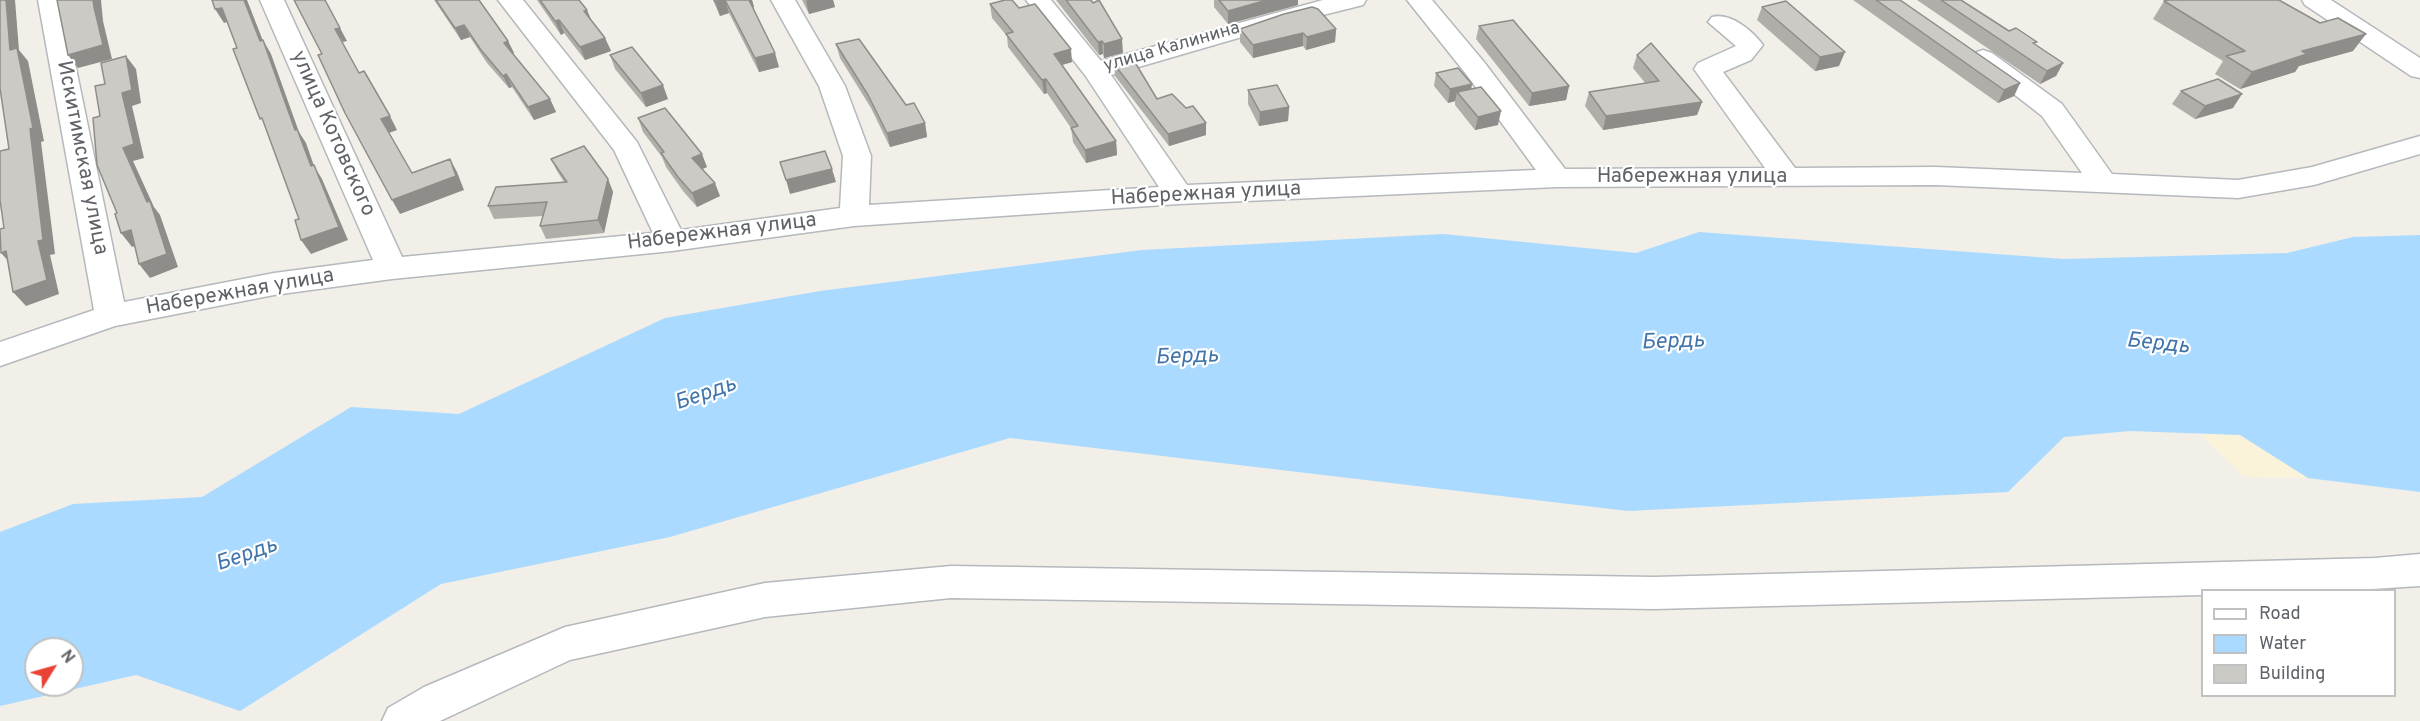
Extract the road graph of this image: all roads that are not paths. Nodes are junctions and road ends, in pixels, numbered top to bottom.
1 (50, 0) edge
2 (272, 0) edge
3 (510, 0) edge
4 (783, 0) edge
5 (1038, 0) edge
6 (1255, 0) edge
7 (1354, 0) edge
8 (1419, 0) edge
9 (2314, 0) edge
10 (1275, 18) junction
11 (1721, 22) dead end
12 (1964, 44) edge
13 (2420, 70) edge
14 (1095, 71) junction
15 (2420, 145) edge
16 (1787, 177) junction
17 (1557, 178) junction
18 (2104, 184) junction
19 (1179, 195) junction
20 (854, 216) junction
21 (672, 241) junction
22 (392, 268) junction
23 (111, 316) junction
24 (0, 354) edge
25 (2420, 570) edge
26 (403, 721) edge

1 - 23 street, Искитимская улица
2 - 22 street, улица Котовского
3 - 21 street
4 - 20 street
5 - 14 street
6 - 10 street
7 - 10 street, улица Калинина
8 - 17 street
9 - 13 street
10 - 14 street, улица Калинина
11 - 16 street
12 - 18 street
14 - 19 street
15 - 18 street, Набережная улица
16 - 17 street, Набережная улица
16 - 18 street, Набережная улица
17 - 19 street, Набережная улица
19 - 20 street, Набережная улица
20 - 21 street, Набережная улица
21 - 22 street, Набережная улица
22 - 23 street, Набережная улица
23 - 24 street, Набережная улица
25 - 26 street

